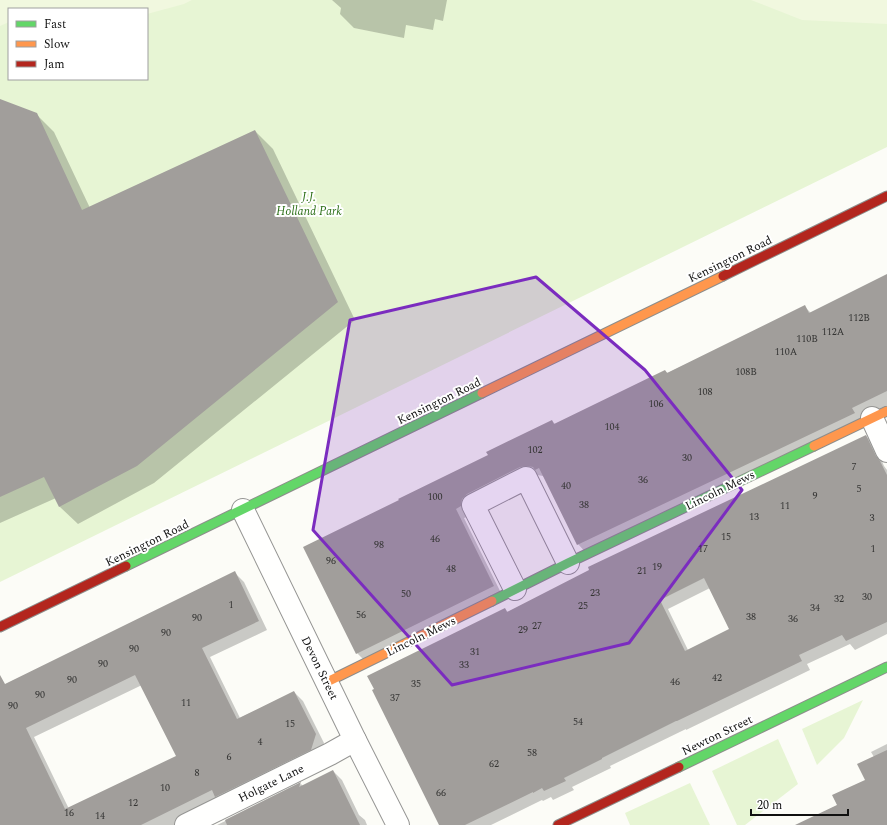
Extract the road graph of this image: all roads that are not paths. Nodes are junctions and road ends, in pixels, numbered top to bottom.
1 (887, 196) edge
2 (879, 414) edge
3 (887, 451) edge
4 (243, 510) junction
5 (568, 563) junction
6 (515, 589) junction
7 (0, 627) edge
8 (887, 667) edge
9 (327, 682) junction
10 (355, 740) junction
11 (186, 825) edge
12 (398, 825) edge
13 (558, 825) edge

1 - 4 street, Kensington Road
2 - 3 street, Lincoln Mews
2 - 5 street, Lincoln Mews
4 - 7 street, Kensington Road
4 - 9 street, Devon Street
5 - 6 street, Lincoln Mews
5 - 6 street
6 - 9 street, Lincoln Mews
8 - 13 street, Newton Street
9 - 10 street, Devon Street
10 - 11 street, Holgate Lane
10 - 12 street, Devon Street

